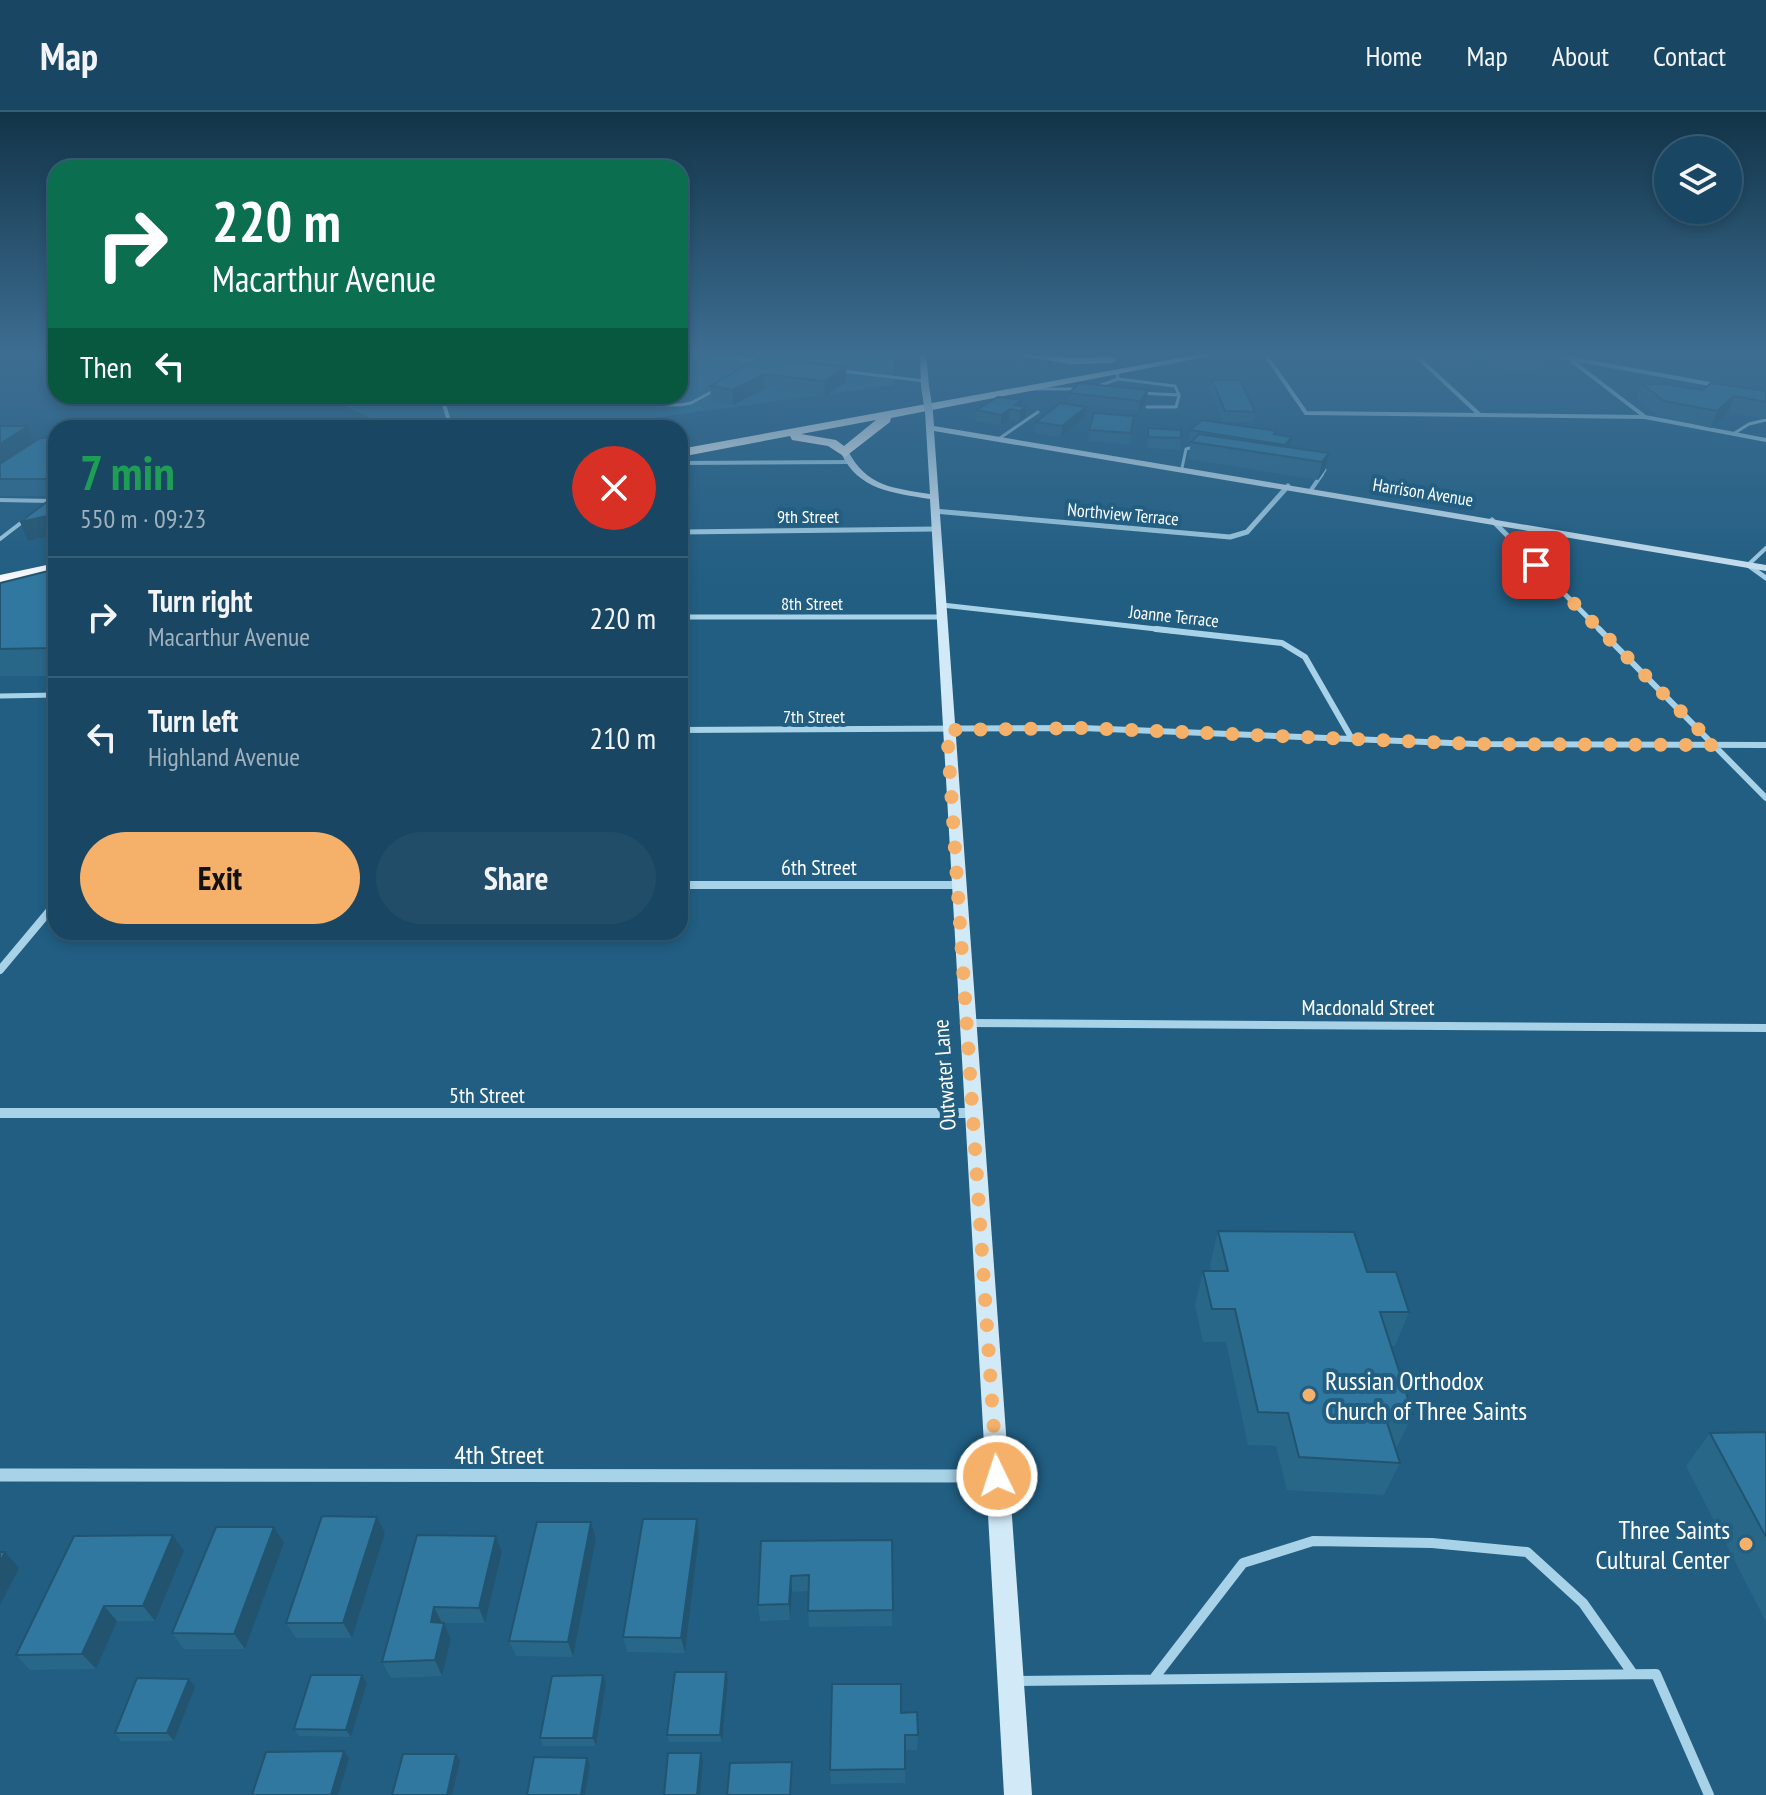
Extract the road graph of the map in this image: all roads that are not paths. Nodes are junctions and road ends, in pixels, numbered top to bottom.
1 (746, 432) edge
2 (791, 432) edge
3 (866, 432) edge
4 (931, 432) edge
5 (955, 432) edge
6 (1009, 432) edge
7 (1720, 432) edge
8 (1737, 432) edge
9 (1733, 434) junction
10 (1000, 438) junction
11 (1766, 440) edge
12 (688, 442) edge
13 (730, 443) junction
14 (1210, 448) edge
15 (688, 456) edge
16 (847, 457) junction
17 (688, 458) edge
18 (1323, 466) edge
19 (1182, 468) junction
20 (1288, 486) junction
21 (1311, 490) junction
22 (933, 497) junction
23 (0, 500) edge
24 (48, 500) edge
25 (48, 503) edge
26 (42, 507) edge
27 (934, 511) junction
28 (32, 515) edge
29 (1492, 520) junction
30 (935, 529) junction
31 (688, 532) edge
32 (0, 539) edge
33 (1766, 548) edge
34 (1748, 565) junction
35 (1766, 568) edge
36 (48, 570) edge
37 (1766, 578) edge
38 (0, 580) edge
39 (48, 581) edge
40 (0, 592) edge
41 (943, 611) junction
42 (688, 617) edge
43 (48, 695) edge
44 (0, 696) edge
45 (688, 730) edge
46 (947, 730) junction
47 (1352, 739) junction
48 (1714, 745) junction
49 (1766, 745) edge
50 (1766, 798) edge
51 (688, 885) edge
52 (957, 885) junction
53 (48, 913) edge
54 (0, 970) edge
55 (969, 1023) junction
56 (1766, 1028) edge
57 (0, 1113) edge
58 (974, 1113) junction
59 (0, 1475) edge
60 (997, 1476) junction
61 (1633, 1674) junction
62 (1155, 1677) junction
63 (1011, 1681) junction
64 (1018, 1795) edge
65 (1709, 1795) edge

1 - 12 highway
2 - 13 highway
3 - 16 highway
4 - 22 street, Outwater Lane
5 - 10 street, Harrison Avenue
6 - 10 lane
7 - 9 street
8 - 9 lane
9 - 11 street
10 - 19 street, Harrison Avenue
13 - 15 highway
13 - 16 highway
14 - 19 lane
16 - 17 street
16 - 22 street
18 - 21 lane
19 - 20 street, Harrison Avenue
20 - 21 street, Harrison Avenue
20 - 27 street, Northview Terrace
21 - 29 street, Harrison Avenue
22 - 27 street, Outwater Lane
23 - 24 lane
25 - 26 lane
27 - 30 street, Outwater Lane
28 - 32 lane
29 - 34 street, Harrison Avenue
29 - 48 street
30 - 31 street, 9th Street
30 - 41 street, Outwater Lane
33 - 34 lane
34 - 35 street, Harrison Avenue
34 - 37 street
36 - 38 highway
39 - 40 highway
41 - 42 street, 8th Street
41 - 46 street, Outwater Lane
41 - 47 street, Joanne Terrace
43 - 44 lane
45 - 46 street, 7th Street
46 - 47 street, 7th Street
46 - 52 street, Outwater Lane
47 - 48 street, 7th Street
48 - 49 street, 7th Street
48 - 50 street
51 - 52 street, 6th Street
52 - 55 street, Outwater Lane
53 - 54 street
55 - 56 street, Macdonald Street
55 - 58 street, Outwater Lane
57 - 58 street, 5th Street
58 - 60 street, Outwater Lane
59 - 60 street, 4th Street
60 - 63 street, Outwater Lane
61 - 62 lane
61 - 62 lane
61 - 65 lane
62 - 63 lane
63 - 64 street, Outwater Lane

